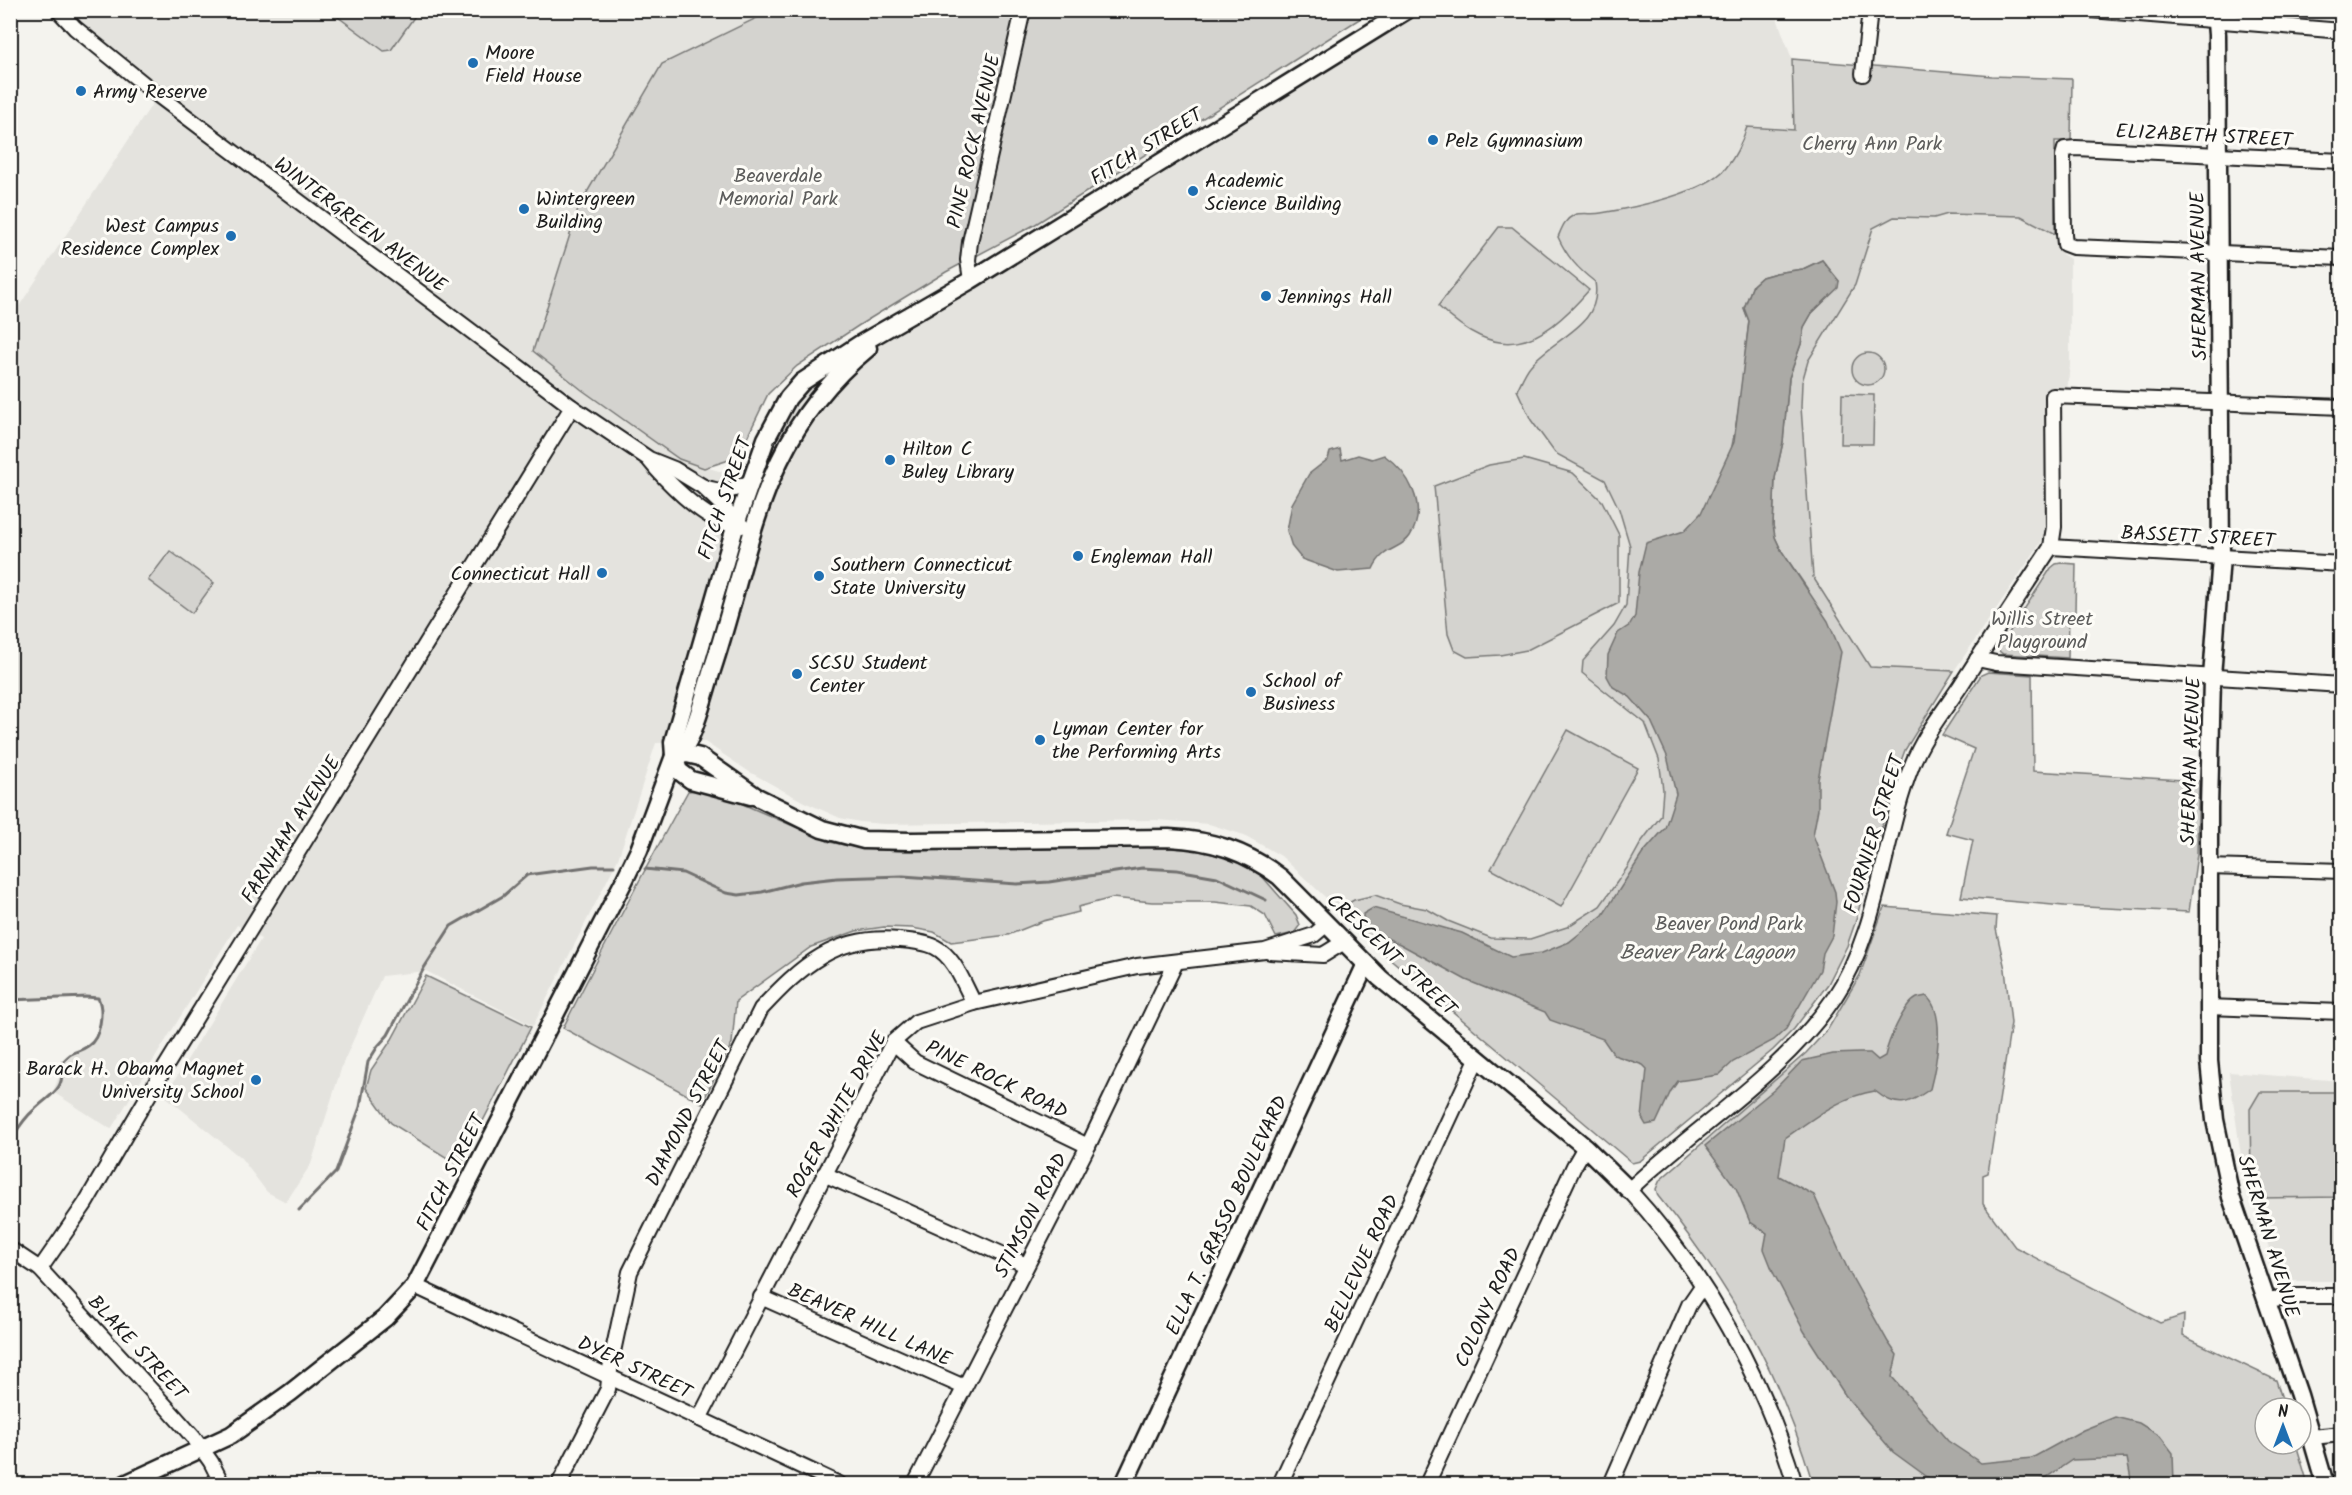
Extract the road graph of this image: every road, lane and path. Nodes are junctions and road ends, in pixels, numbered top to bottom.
1 (58, 10) edge
2 (1023, 10) edge
3 (1407, 10) edge
4 (1870, 10) edge
5 (2091, 10) edge
6 (2216, 16) edge
7 (2342, 31) edge
8 (1863, 74) dead end
9 (2218, 155) junction
10 (2342, 161) edge
11 (2219, 253) junction
12 (2342, 258) edge
13 (971, 280) junction
14 (907, 316) junction
15 (2220, 402) junction
16 (572, 407) junction
17 (2342, 407) edge
18 (648, 459) junction
19 (750, 482) junction
20 (702, 486) junction
21 (736, 524) junction
22 (753, 528) junction
23 (2051, 547) junction
24 (2221, 557) junction
25 (2342, 564) edge
26 (1977, 659) junction
27 (2212, 678) junction
28 (2342, 686) edge
29 (674, 756) junction
30 (757, 797) junction
31 (2208, 867) junction
32 (2342, 871) edge
33 (1327, 924) junction
34 (1344, 942) junction
35 (1265, 951) junction
36 (1176, 962) junction
37 (1366, 964) junction
38 (974, 1004) junction
39 (2208, 1007) junction
40 (2342, 1012) edge
41 (893, 1042) junction
42 (1478, 1059) junction
43 (1088, 1146) junction
44 (1585, 1147) junction
45 (824, 1174) junction
46 (1629, 1190) junction
47 (10, 1249) edge
48 (1026, 1265) junction
49 (40, 1269) junction
50 (415, 1286) junction
51 (1702, 1286) junction
52 (2342, 1296) edge
53 (761, 1297) junction
54 (2266, 1300) junction
55 (609, 1377) junction
56 (964, 1387) junction
57 (2298, 1396) edge
58 (699, 1419) junction
59 (2342, 1434) edge
60 (2313, 1437) edge
61 (2313, 1441) edge
62 (202, 1449) junction
63 (832, 1483) edge
64 (125, 1485) edge
65 (222, 1485) edge
66 (560, 1485) edge
67 (915, 1485) edge
68 (1124, 1485) edge
69 (1280, 1485) edge
70 (1426, 1485) edge
71 (1611, 1485) edge
72 (1795, 1485) edge
73 (2325, 1485) edge

1 - 16 street, WINTERGREEN AVENUE
2 - 13 street, PINE ROCK AVENUE
3 - 13 main road, FITCH STREET
4 - 8 street
5 - 6 street
6 - 7 street
6 - 9 main road, SHERMAN AVENUE
9 - 10 street, ELIZABETH STREET
9 - 11 main road, SHERMAN AVENUE
9 - 11 street, ELIZABETH STREET
11 - 12 street
11 - 15 main road, SHERMAN AVENUE
13 - 14 main road, FITCH STREET
14 - 19 main road, FITCH STREET
14 - 22 main road, FITCH STREET
15 - 17 street
15 - 23 street, FOURNIER STREET
15 - 24 main road, SHERMAN AVENUE
16 - 18 street, WINTERGREEN AVENUE
16 - 49 street, FARNHAM AVENUE
18 - 20 street, WINTERGREEN AVENUE
18 - 21 street, WINTERGREEN AVENUE
19 - 20 street
19 - 21 main road, FITCH STREET
20 - 21 street, WINTERGREEN AVENUE
21 - 22 street, WINTERGREEN AVENUE
21 - 29 main road, FITCH STREET
22 - 29 main road, FITCH STREET
23 - 24 street, BASSETT STREET
23 - 26 street, FOURNIER STREET
24 - 25 street, BASSETT STREET
24 - 27 main road, SHERMAN AVENUE
26 - 27 street
26 - 46 street, FOURNIER STREET
27 - 28 street
27 - 31 main road, SHERMAN AVENUE
29 - 30 main road, CRESCENT STREET
29 - 30 main road, CRESCENT STREET
29 - 50 main road, FITCH STREET
30 - 33 main road, CRESCENT STREET
31 - 32 street
31 - 39 main road, SHERMAN AVENUE
33 - 34 main road, CRESCENT STREET
33 - 35 street, ROGER WHITE DRIVE
34 - 35 street, ROGER WHITE DRIVE
34 - 37 main road, CRESCENT STREET
35 - 36 street, ROGER WHITE DRIVE
36 - 38 street, ROGER WHITE DRIVE
36 - 43 street, STIMSON ROAD
37 - 42 main road, CRESCENT STREET
37 - 68 main road, ELLA T. GRASSO BOULEVARD
38 - 41 street, ROGER WHITE DRIVE
38 - 55 street, DIAMOND STREET
39 - 40 street
39 - 54 main road, SHERMAN AVENUE
41 - 43 street, PINE ROCK ROAD
41 - 45 street, ROGER WHITE DRIVE
42 - 44 main road, CRESCENT STREET
42 - 69 street, BELLEVUE ROAD
43 - 48 street, STIMSON ROAD
44 - 46 main road, CRESCENT STREET
44 - 70 street, COLONY ROAD
45 - 48 street
45 - 53 street, ROGER WHITE DRIVE
46 - 51 street, CRESCENT STREET
47 - 49 street, BLAKE STREET
48 - 56 street, STIMSON ROAD
49 - 62 street, BLAKE STREET
50 - 55 street, DYER STREET
50 - 62 main road, FITCH STREET
51 - 71 street
51 - 72 street, CRESCENT STREET
52 - 54 street
53 - 56 street, BEAVER HILL LANE
53 - 58 street, ROGER WHITE DRIVE
54 - 57 main road, SHERMAN AVENUE
55 - 58 street, DYER STREET
55 - 66 street, DIAMOND STREET
56 - 67 street, STIMSON ROAD
58 - 63 street, DYER STREET
59 - 60 street
61 - 73 main road, SHERMAN AVENUE
62 - 64 main road, FITCH STREET
62 - 65 street, BLAKE STREET

